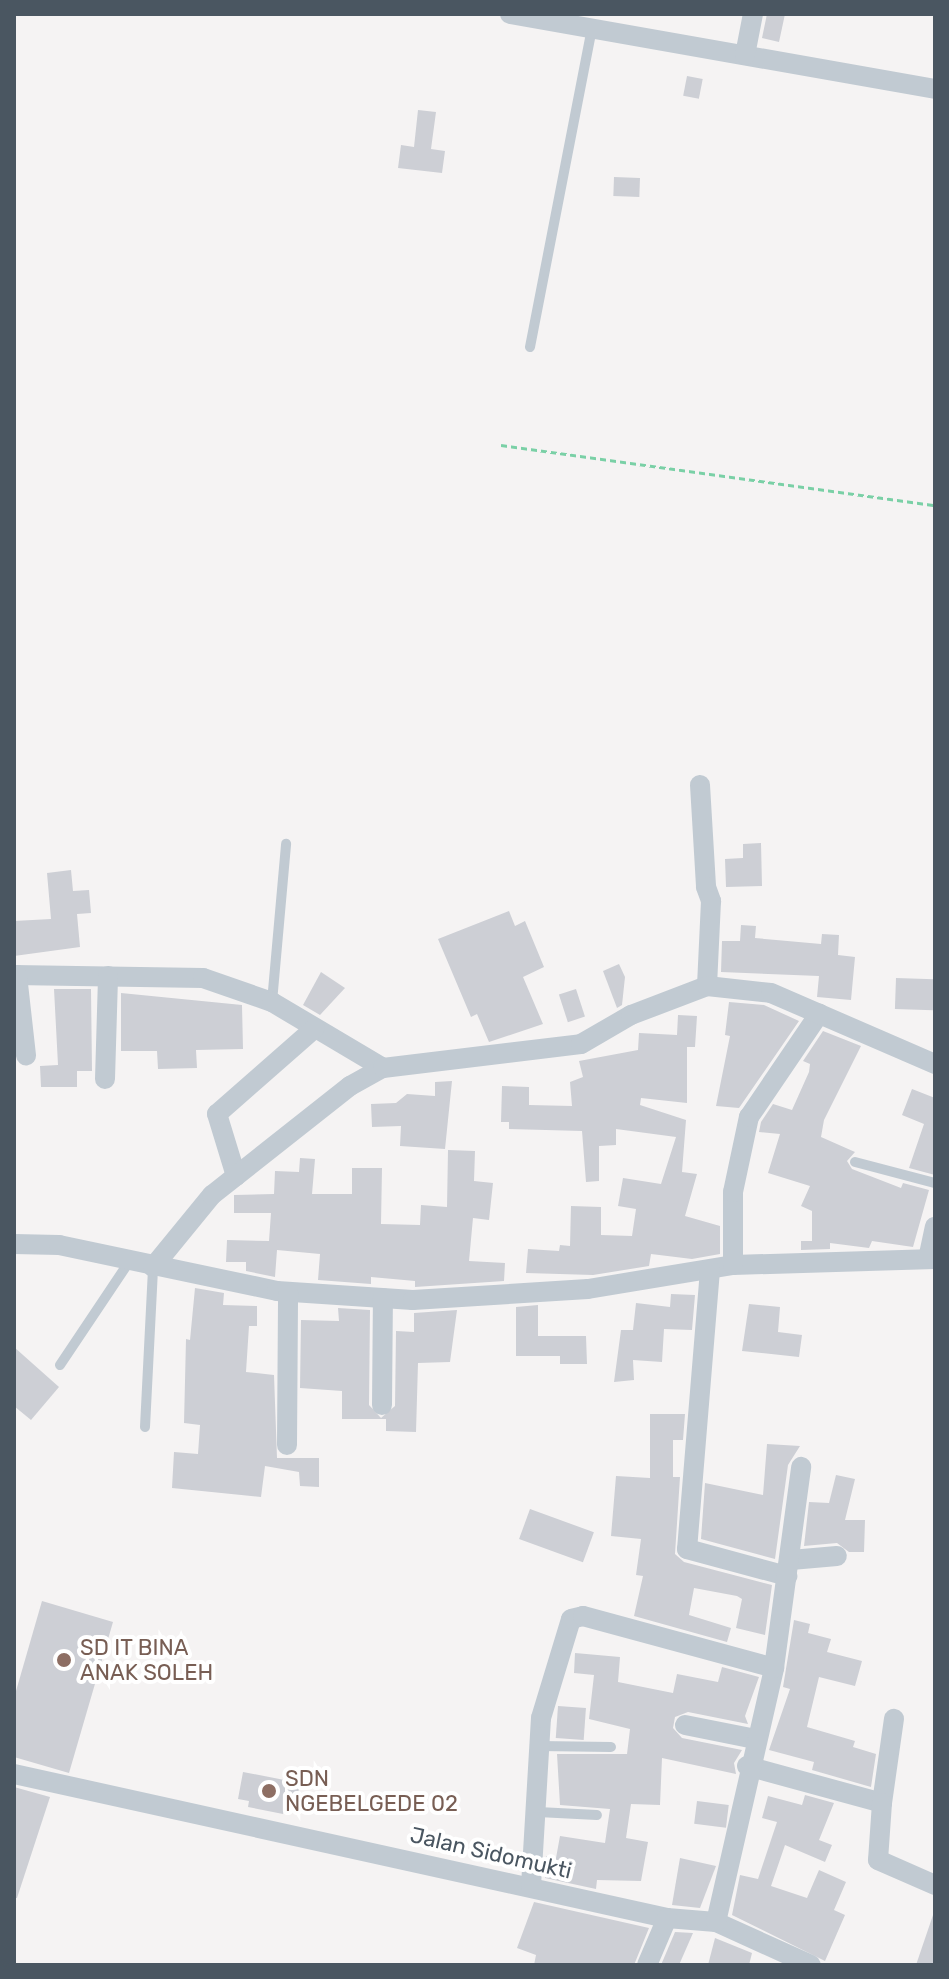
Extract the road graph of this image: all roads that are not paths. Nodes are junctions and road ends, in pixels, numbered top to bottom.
1 (510, 14) edge
2 (740, 14) edge
3 (753, 14) edge
4 (592, 29) junction
5 (738, 54) junction
6 (935, 89) edge
7 (530, 347) dead end
8 (700, 785) dead end
9 (286, 844) dead end
10 (16, 975) edge
11 (108, 976) junction
12 (707, 986) junction
13 (272, 1002) junction
14 (819, 1014) junction
15 (315, 1028) junction
16 (26, 1055) dead end
17 (935, 1064) edge
18 (383, 1068) junction
19 (105, 1079) dead end
20 (855, 1162) dead end
21 (236, 1176) junction
22 (935, 1183) edge
23 (935, 1227) edge
24 (14, 1244) edge
25 (131, 1259) junction
26 (932, 1259) edge
27 (733, 1265) junction
28 (153, 1267) junction
29 (710, 1270) junction
30 (288, 1292) junction
31 (383, 1298) junction
32 (60, 1365) dead end
33 (382, 1405) dead end
34 (145, 1427) dead end
35 (287, 1445) dead end
36 (801, 1467) dead end
37 (837, 1556) dead end
38 (789, 1568) junction
39 (774, 1668) junction
40 (894, 1719) dead end
41 (685, 1725) dead end
42 (755, 1739) junction
43 (539, 1746) junction
44 (611, 1747) dead end
45 (747, 1766) junction
46 (14, 1774) edge
47 (882, 1803) junction
48 (538, 1812) junction
49 (597, 1815) dead end
50 (935, 1885) edge
51 (531, 1886) junction
52 (667, 1918) junction
53 (716, 1922) junction
54 (803, 1963) edge
55 (647, 1965) edge

1 - 4 street
2 - 5 street
3 - 5 street
4 - 5 street
4 - 7 lane
5 - 6 street
8 - 12 street
9 - 13 lane
10 - 11 street
10 - 16 street
11 - 13 street
11 - 19 street
12 - 14 street
12 - 18 street
13 - 15 street
14 - 17 street
14 - 27 street
15 - 18 street
15 - 21 street
18 - 21 street
20 - 22 lane
21 - 28 street
23 - 26 street
24 - 25 street
25 - 28 street
25 - 32 lane
26 - 27 street
27 - 29 street
28 - 30 street
28 - 34 lane
29 - 31 street
29 - 38 street
30 - 31 street
30 - 35 street
31 - 33 street
36 - 38 street
37 - 38 street
38 - 39 street
39 - 42 street
39 - 43 street
40 - 47 street
41 - 42 street
42 - 45 street
43 - 44 lane
43 - 48 street
45 - 47 street
45 - 53 street
46 - 51 street, Jalan Sidomukti
47 - 50 street
48 - 49 lane
48 - 51 street
51 - 52 street, Jalan Sidomukti
52 - 53 street, Jalan Sidomukti
52 - 55 street
53 - 54 street, Jalan Sidomukti

